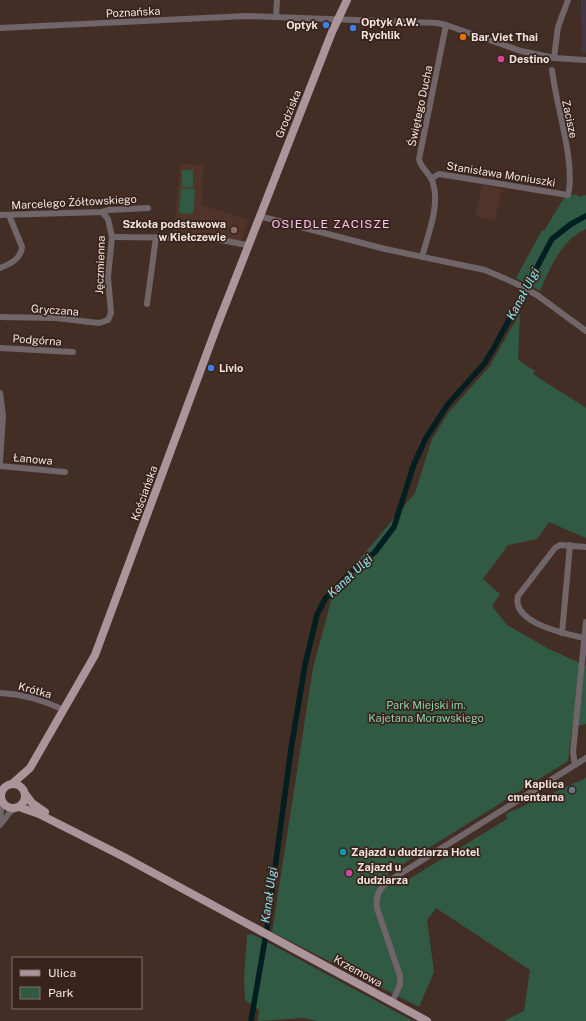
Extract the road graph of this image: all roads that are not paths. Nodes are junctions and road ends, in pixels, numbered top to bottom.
1 (277, 0) edge
2 (347, 0) edge
3 (568, 0) edge
4 (276, 17) junction
5 (338, 20) junction
6 (446, 25) junction
7 (0, 28) edge
8 (554, 58) junction
9 (586, 60) edge
10 (552, 70) dead end
11 (432, 178) junction
12 (568, 195) joint
13 (148, 208) dead end
14 (102, 212) junction
15 (0, 215) edge
16 (9, 215) junction
17 (259, 216) junction
18 (112, 238) junction
19 (156, 238) junction
20 (247, 245) junction
21 (422, 257) junction
22 (0, 268) edge
23 (147, 304) dead end
24 (0, 317) edge
25 (108, 320) joint
26 (586, 331) edge
27 (0, 348) edge
28 (73, 352) dead end
29 (0, 393) edge
30 (1, 416) edge
31 (0, 462) edge
32 (0, 466) edge
33 (64, 472) dead end
34 (570, 545) junction
35 (586, 546) edge
36 (586, 622) edge
37 (562, 633) junction
38 (584, 638) junction
39 (0, 693) edge
40 (64, 710) junction
41 (586, 758) edge
42 (575, 765) junction
43 (30, 768) junction
44 (11, 784) junction
45 (0, 785) edge
46 (25, 793) junction
47 (1, 799) edge
48 (17, 808) junction
49 (0, 820) edge
50 (0, 825) edge
51 (124, 856) junction
52 (392, 1002) junction
53 (427, 1021) edge

1 - 4 street
2 - 5 main road, Grodziska
3 - 8 street
4 - 5 street, Poznańska
4 - 7 street, Poznańska
5 - 6 street, Poznańska
5 - 17 main road, Grodziska
6 - 8 street, Poznańska
6 - 11 street, Świętego Ducha
8 - 9 street, Poznańska
10 - 12 street, Zacisze
11 - 12 street, Stanisława Moniuszki
11 - 21 street, Świętego Ducha
13 - 14 street, Marcelego Żółtowskiego
14 - 16 street, Marcelego Żółtowskiego
14 - 18 street, Jęczmienna
15 - 16 street, Marcelego Żółtowskiego
16 - 22 street
17 - 20 main road, Kościańska
17 - 21 street
18 - 19 street
18 - 25 street, Jęczmienna
19 - 20 street
19 - 23 street
20 - 40 main road, Kościańska
21 - 26 street
24 - 25 street, Gryczana
27 - 28 street, Podgórna
29 - 30 street
30 - 31 street
32 - 33 street, Łanowa
34 - 35 street
34 - 37 street
34 - 37 street
36 - 38 street
37 - 38 street
38 - 42 street
39 - 40 street, Krótka
40 - 43 main road, Kościańska
41 - 42 street
42 - 52 street
43 - 44 main road, Kościańska
43 - 46 main road, Kościańska
44 - 45 main road
44 - 46 main road
44 - 47 main road
46 - 48 main road
46 - 51 main road
47 - 48 main road
47 - 49 street
48 - 50 street
48 - 51 main road
51 - 52 main road, Krzemowa
52 - 53 main road, Krzemowa

